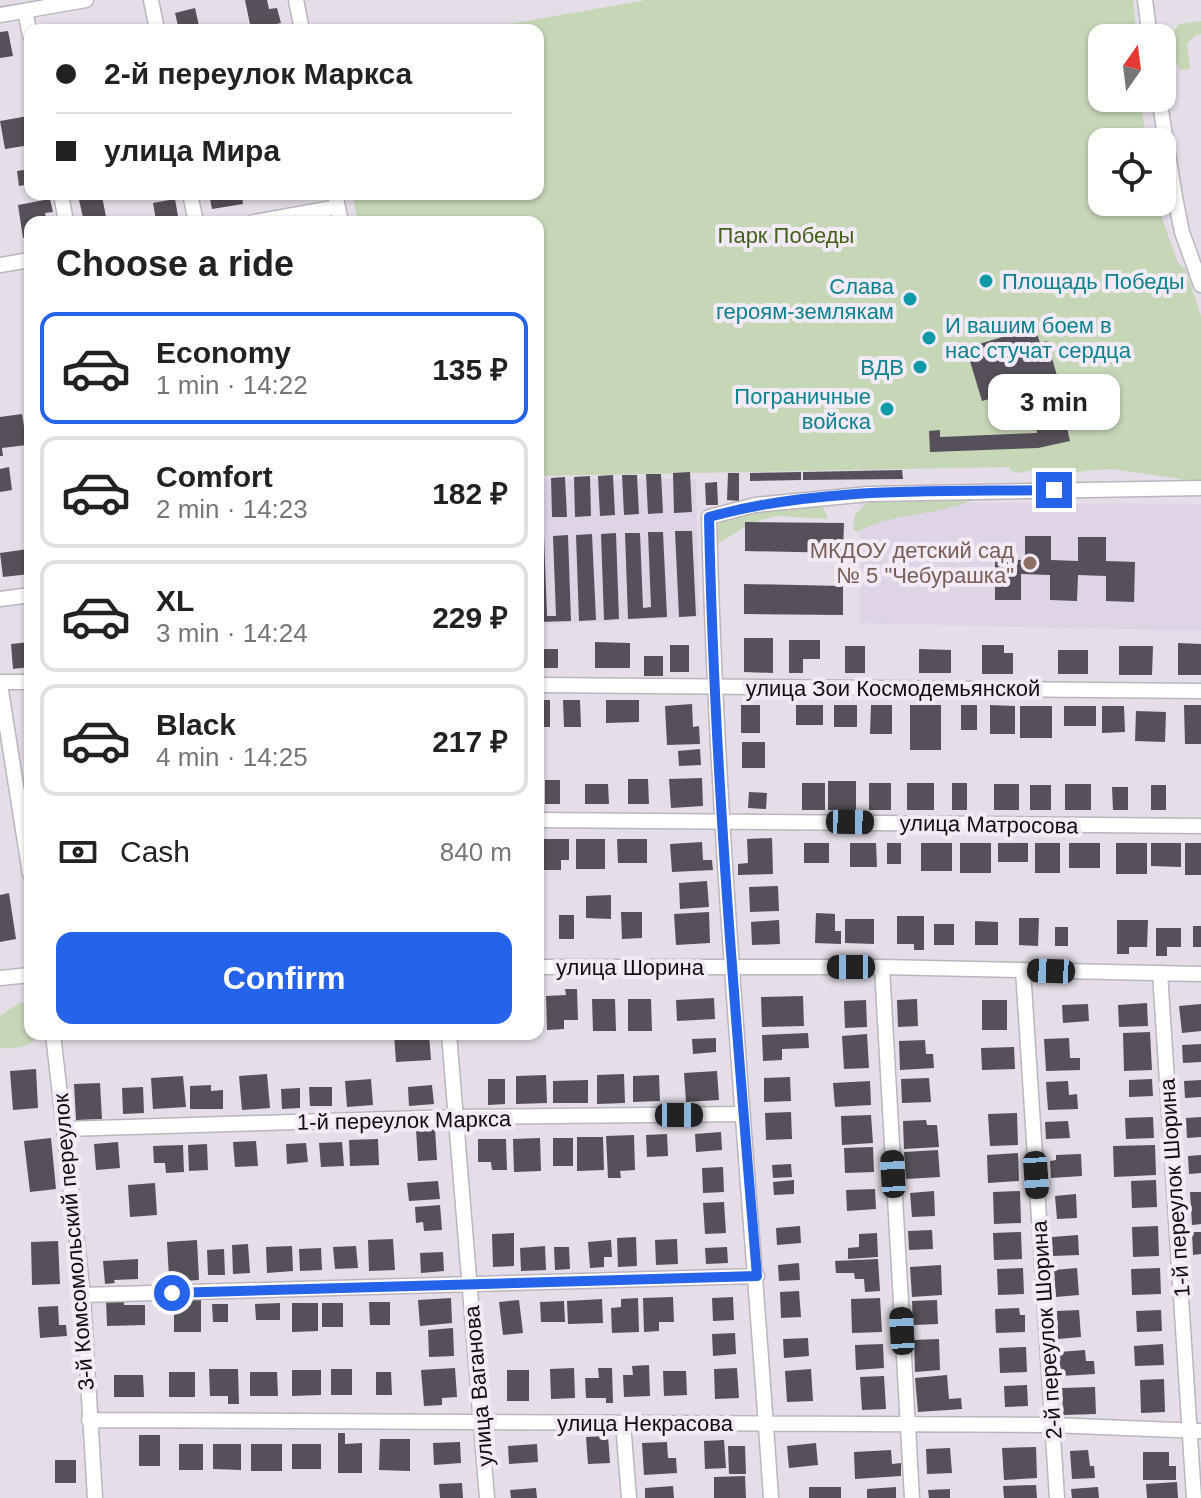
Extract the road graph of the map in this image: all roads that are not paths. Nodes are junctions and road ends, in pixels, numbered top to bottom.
1 (86, 0) edge
2 (151, 0) edge
3 (296, 0) edge
4 (1145, 0) edge
5 (25, 11) junction
6 (0, 15) edge
7 (28, 24) edge
8 (156, 24) edge
9 (301, 24) edge
10 (1148, 24) edge
11 (1161, 112) edge
12 (338, 208) edge
13 (290, 216) edge
14 (24, 261) edge
15 (0, 265) edge
16 (1201, 285) edge
17 (1201, 488) edge
18 (24, 596) edge
19 (0, 599) edge
20 (24, 682) edge
21 (0, 683) edge
22 (544, 685) edge
23 (714, 687) junction
24 (1201, 691) edge
25 (24, 806) edge
26 (544, 820) edge
27 (722, 821) junction
28 (1201, 826) edge
29 (544, 967) edge
30 (731, 967) junction
31 (882, 967) junction
32 (1023, 970) junction
33 (1160, 973) junction
34 (1201, 974) edge
35 (24, 976) edge
36 (0, 978) edge
37 (54, 1040) edge
38 (450, 1040) edge
39 (743, 1114) junction
40 (456, 1117) junction
41 (64, 1129) junction
42 (757, 1276) junction
43 (469, 1285) junction
44 (83, 1295) junction
45 (89, 1420) junction
46 (481, 1422) junction
47 (623, 1423) junction
48 (766, 1423) junction
49 (907, 1424) junction
50 (1051, 1425) junction
51 (1195, 1431) edge
52 (95, 1498) edge
53 (487, 1498) edge
54 (629, 1498) edge
55 (771, 1498) edge
56 (912, 1498) edge
57 (1057, 1498) edge
58 (1194, 1498) edge

1 - 5 street
2 - 8 street
3 - 9 street
4 - 10 street
5 - 6 street
5 - 7 street
11 - 16 street
12 - 13 street
14 - 15 street
17 - 23 street
18 - 19 street
20 - 21 street
21 - 25 street
22 - 23 street, улица Зои Космодемьянской
23 - 24 street, улица Зои Космодемьянской
23 - 27 street
26 - 27 street, улица Матросова
27 - 28 street, улица Матросова
27 - 30 street
29 - 30 street, улица Шорина
30 - 31 street, улица Шорина
30 - 39 street
31 - 32 street, улица Шорина
31 - 49 street
32 - 33 street, улица Шорина
32 - 50 street, 2-й переулок Шорина
33 - 34 street, улица Шорина
33 - 51 street, 1-й переулок Шорина
35 - 36 street
37 - 41 street, 3-й Комсомольский переулок
38 - 40 street, улица Ваганова
39 - 40 street, 1-й переулок Маркса
39 - 42 street
40 - 41 street, 1-й переулок Маркса
40 - 43 street, улица Ваганова
41 - 44 street, 3-й Комсомольский переулок
42 - 43 street
42 - 48 street
43 - 44 street
43 - 46 street, улица Ваганова
44 - 45 street, 3-й Комсомольский переулок
45 - 46 street, улица Некрасова
45 - 52 street, 3-й Комсомольский переулок
46 - 47 street, улица Некрасова
46 - 53 street, улица Ваганова
47 - 48 street, улица Некрасова
47 - 54 street
48 - 49 street, улица Некрасова
48 - 55 street
49 - 50 street, улица Некрасова
49 - 56 street
50 - 51 street, улица Некрасова
50 - 57 street, 2-й переулок Шорина
51 - 58 street, 1-й переулок Шорина

